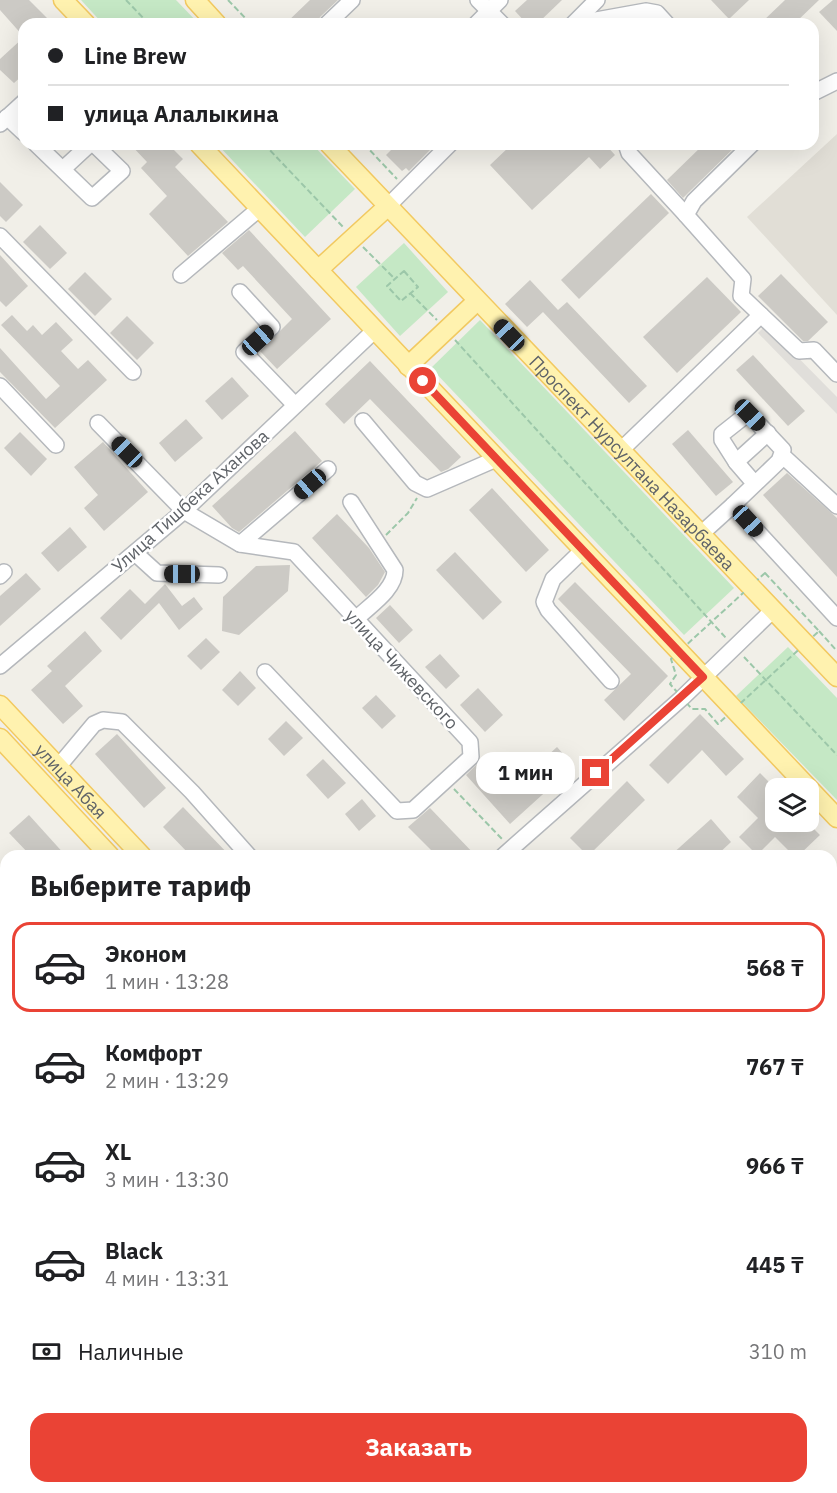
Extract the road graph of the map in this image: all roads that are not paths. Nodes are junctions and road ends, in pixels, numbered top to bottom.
1 (63, 0) edge
2 (195, 0) edge
3 (352, 0) edge
4 (597, 0) edge
5 (489, 4) edge
6 (80, 18) edge
7 (212, 18) edge
8 (333, 18) edge
9 (480, 18) edge
10 (498, 18) edge
11 (579, 18) edge
12 (607, 18) edge
13 (662, 18) edge
14 (837, 81) edge
15 (819, 90) edge
16 (18, 108) edge
17 (4, 121) edge
18 (18, 129) edge
19 (42, 150) edge
20 (85, 150) edge
21 (99, 150) edge
22 (205, 150) edge
23 (335, 150) edge
24 (444, 150) edge
25 (628, 150) edge
26 (746, 150) edge
27 (63, 169) junction
28 (387, 207) junction
29 (260, 208) junction
30 (686, 215) junction
31 (0, 236) edge
32 (318, 270) junction
33 (181, 275) dead end
34 (240, 292) dead end
35 (477, 302) junction
36 (761, 315) junction
37 (375, 330) junction
38 (408, 366) junction
39 (134, 372) dead end
40 (837, 374) edge
41 (0, 387) edge
42 (295, 405) junction
43 (363, 421) dead end
44 (98, 423) dead end
45 (768, 433) junction
46 (56, 446) dead end
47 (620, 451) junction
48 (783, 456) junction
49 (496, 459) junction
50 (736, 462) junction
51 (328, 469) dead end
52 (755, 484) junction
53 (351, 502) dead end
54 (733, 505) junction
55 (837, 506) edge
56 (184, 512) junction
57 (700, 534) junction
58 (240, 544) junction
59 (583, 550) junction
60 (135, 553) junction
61 (219, 575) dead end
62 (773, 610) junction
63 (837, 618) edge
64 (356, 619) junction
65 (0, 666) edge
66 (265, 672) dead end
67 (703, 677) junction
68 (837, 677) edge
69 (610, 681) dead end
70 (0, 705) edge
71 (0, 738) edge
72 (58, 767) junction
73 (837, 818) edge
74 (104, 850) edge
75 (136, 850) edge
76 (244, 850) edge
77 (510, 850) edge

1 - 6 main road
2 - 7 main road
3 - 8 street
4 - 11 street
5 - 9 street
5 - 10 street
12 - 13 street
14 - 15 street
16 - 17 street
17 - 18 street
19 - 27 street
20 - 27 street
21 - 27 street
22 - 29 main road
23 - 28 main road, Проспект Нурсултана Назарбаева
24 - 28 street
25 - 30 street
26 - 30 street
28 - 32 main road
28 - 35 main road, Проспект Нурсултана Назарбаева
29 - 32 main road
29 - 33 street
30 - 36 street
31 - 39 street
32 - 37 main road
34 - 42 street
35 - 38 main road
35 - 47 main road, Проспект Нурсултана Назарбаева
36 - 40 street
36 - 47 street
37 - 38 main road
37 - 42 street, Улица Тишбека Аханова
38 - 49 main road
41 - 46 street
42 - 56 street, Улица Тишбека Аханова
43 - 49 street
44 - 56 street, улица Чижевского
45 - 48 street
45 - 50 street
45 - 50 street
47 - 57 main road, Проспект Нурсултана Назарбаева
48 - 52 street
48 - 55 street
49 - 59 main road
50 - 52 street
51 - 58 street
52 - 54 street
53 - 64 street
54 - 57 street
54 - 63 street
56 - 58 street, улица Чижевского
56 - 60 street, Улица Тишбека Аханова
57 - 62 main road, Проспект Нурсултана Назарбаева
58 - 64 street, улица Чижевского
59 - 67 main road
59 - 69 street
60 - 61 street
60 - 65 street, Улица Тишбека Аханова
62 - 67 street
62 - 68 main road, Проспект Нурсултана Назарбаева
64 - 66 street, улица Чижевского
67 - 73 main road
67 - 77 street
70 - 72 main road, улица Абая
71 - 74 main road, улица Абая
72 - 75 main road, улица Абая
72 - 76 street

